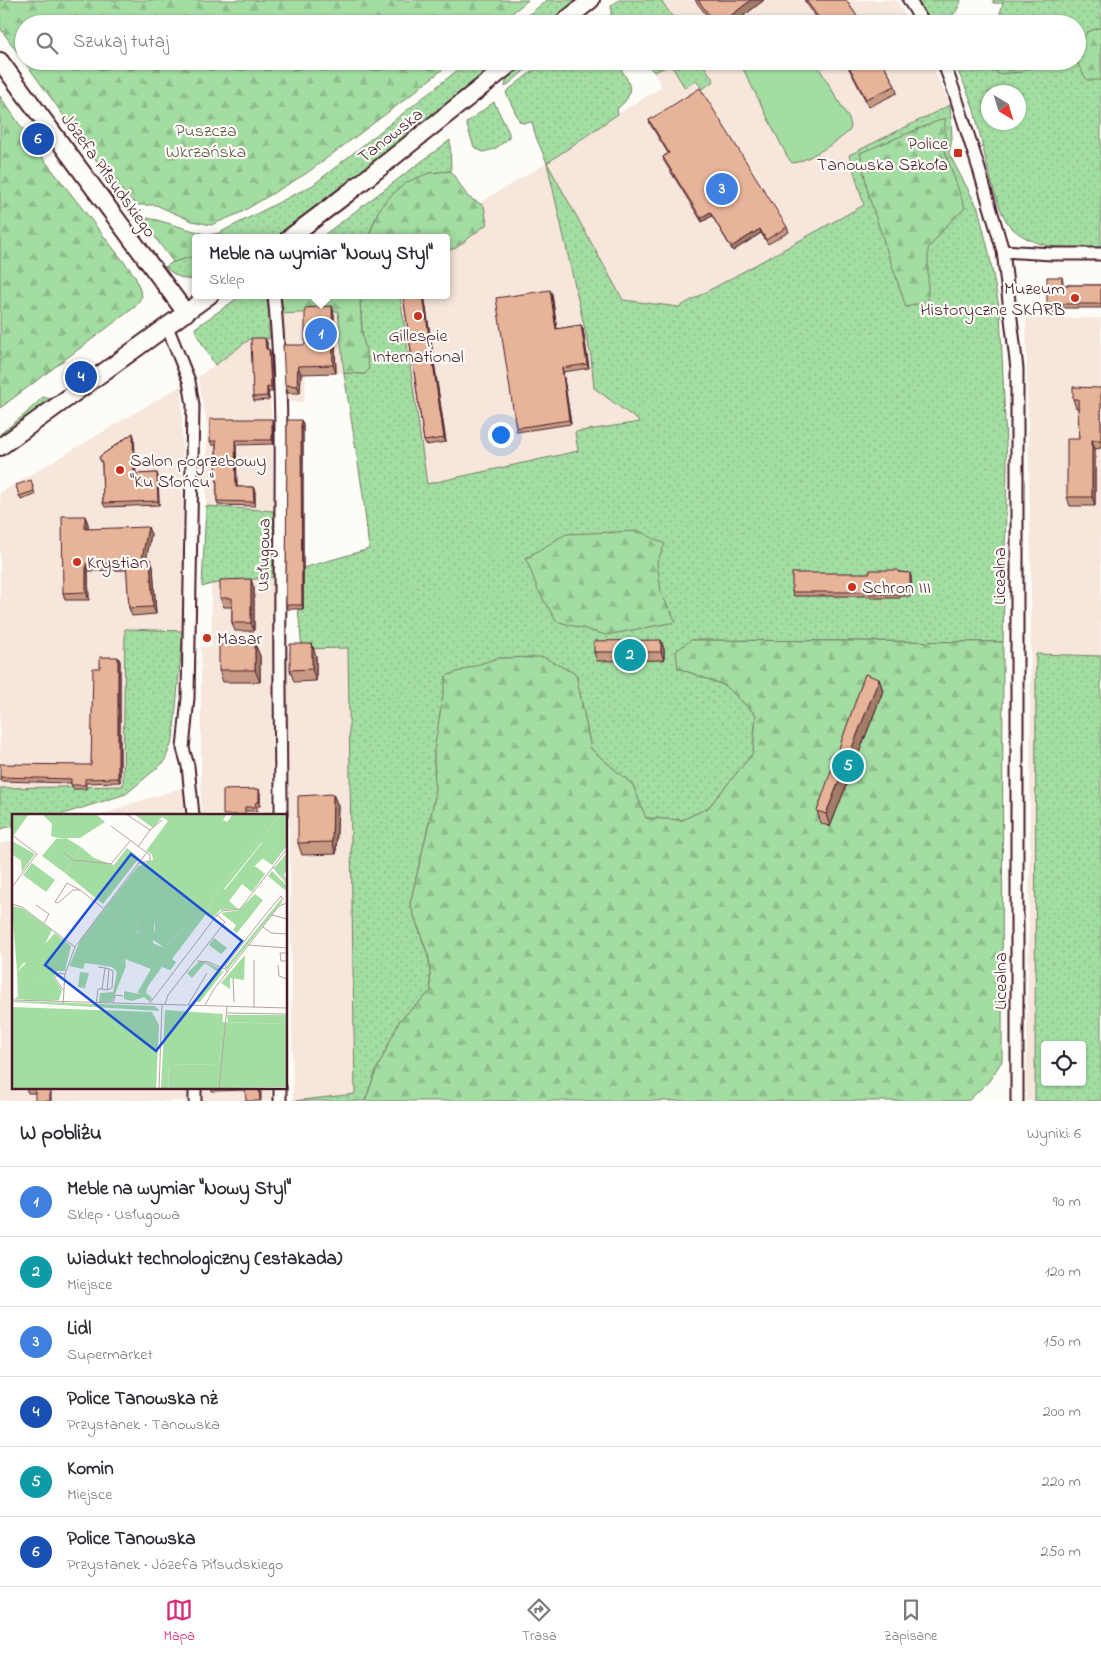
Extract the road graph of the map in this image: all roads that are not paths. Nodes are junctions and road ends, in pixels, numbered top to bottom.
1 (590, 0) edge
2 (910, 0) edge
3 (572, 15) edge
4 (919, 15) edge
5 (0, 61) edge
6 (503, 70) edge
7 (946, 70) edge
8 (294, 234) edge
9 (1003, 250) junction
10 (1101, 254) edge
11 (205, 299) edge
12 (274, 299) edge
13 (186, 313) junction
14 (165, 328) junction
15 (0, 447) edge
16 (193, 814) edge
17 (281, 814) edge
18 (194, 1088) edge
19 (280, 1088) edge
20 (194, 1101) edge
21 (280, 1101) edge
22 (1017, 1101) edge

1 - 3 main road
2 - 4 street
5 - 13 main road, Józefa Piłsudskiego
6 - 8 main road, Tanowska
7 - 9 street, Licealna
9 - 10 street
9 - 22 street, Licealna
11 - 13 main road
12 - 17 street, Usługowa
13 - 14 main road
14 - 15 main road
14 - 16 street
18 - 20 street
19 - 21 street

